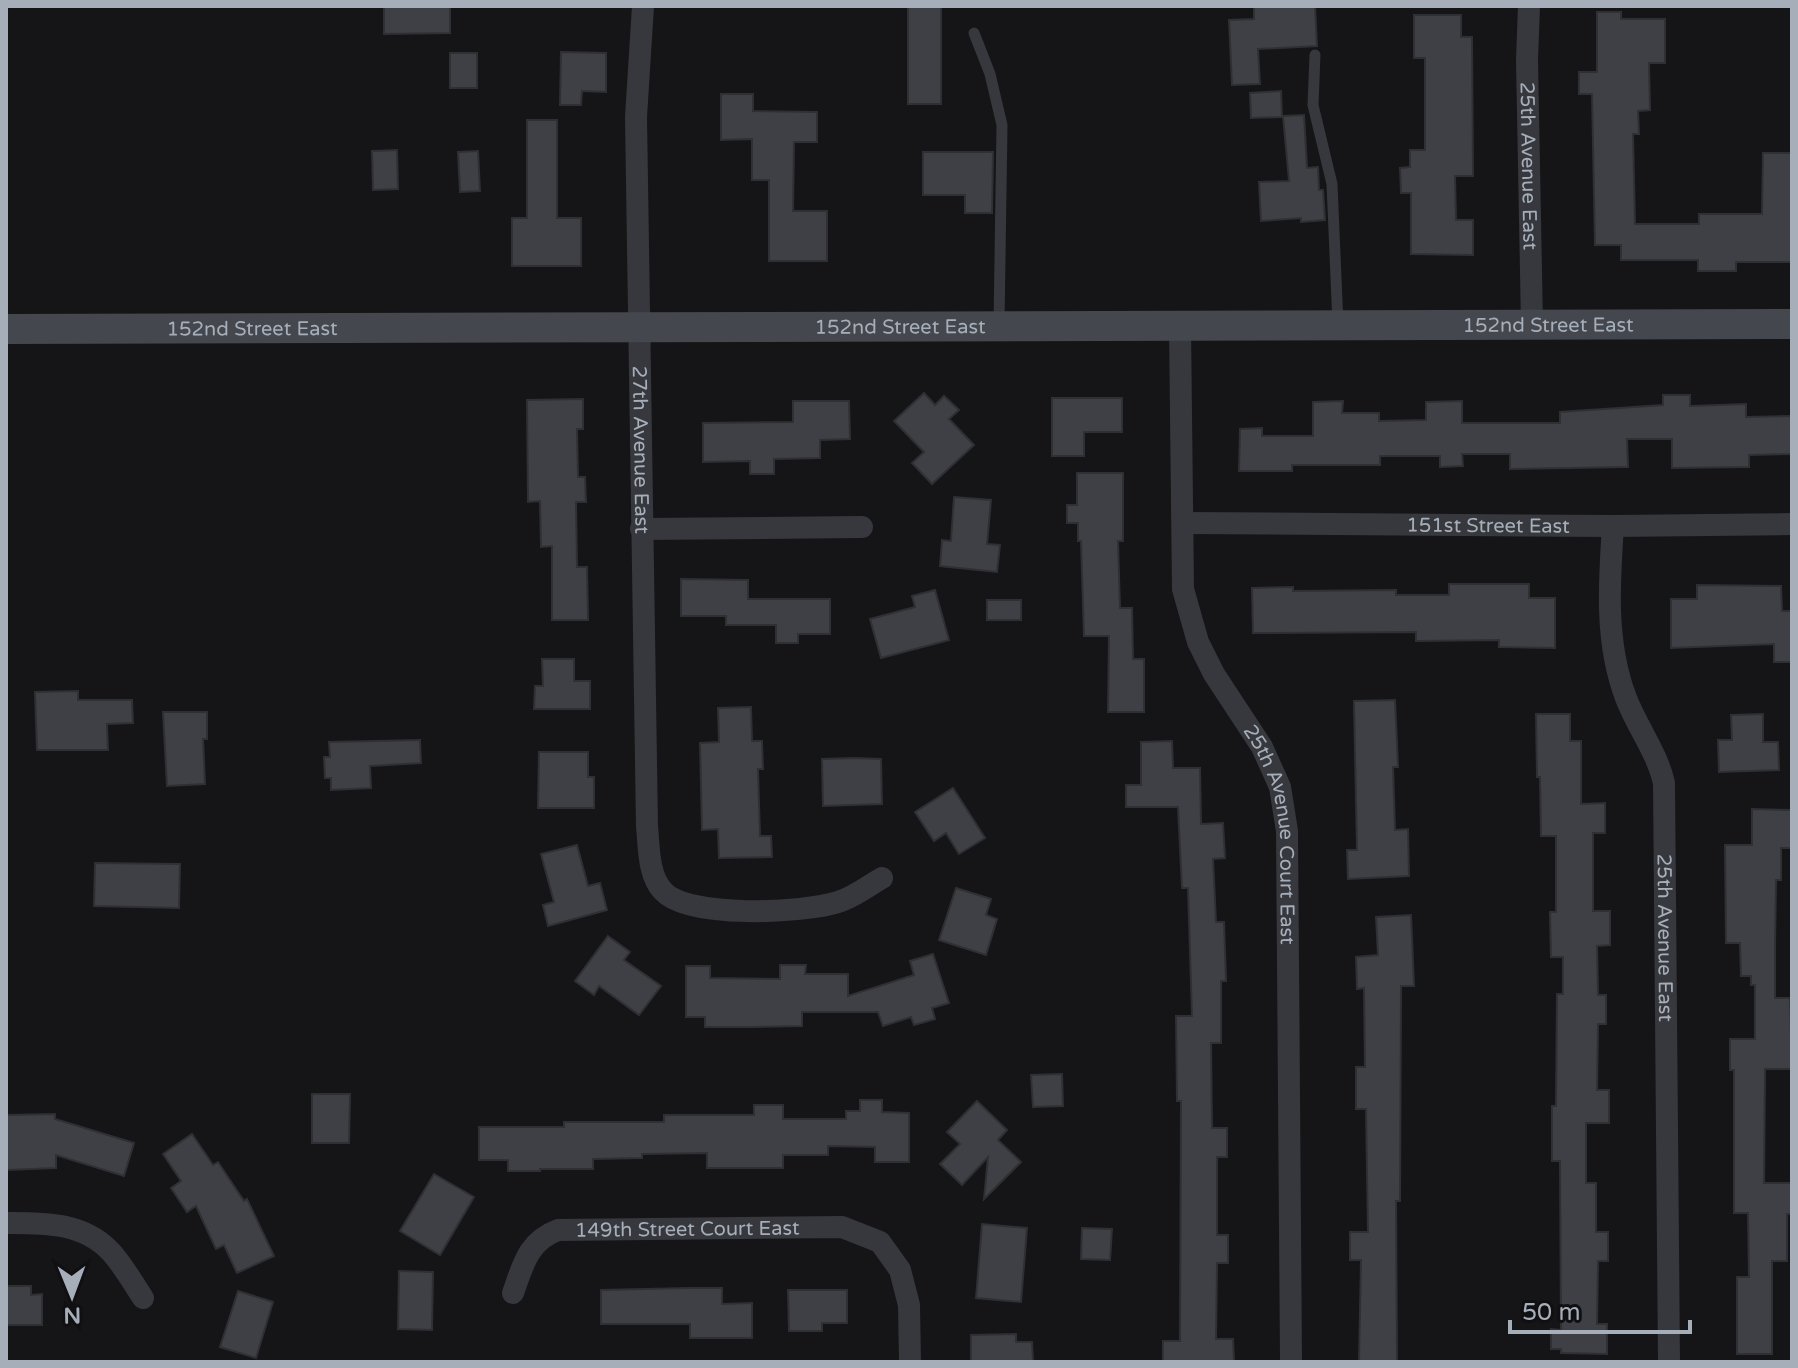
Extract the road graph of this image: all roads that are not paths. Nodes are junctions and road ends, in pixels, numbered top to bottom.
1 (643, 6) edge
2 (1529, 6) edge
3 (974, 33) dead end
4 (1315, 55) dead end
5 (1792, 324) edge
6 (1338, 325) junction
7 (1532, 325) junction
8 (999, 326) junction
9 (1180, 326) junction
10 (640, 327) junction
11 (6, 329) edge
12 (1184, 523) junction
13 (1792, 524) edge
14 (1613, 526) junction
15 (862, 527) dead end
16 (641, 529) junction
17 (882, 878) dead end
18 (6, 1223) edge
19 (513, 1293) dead end
20 (143, 1298) dead end
21 (910, 1362) edge
22 (1291, 1362) edge
23 (1669, 1362) edge

1 - 10 street, 27th Avenue East
2 - 7 street, 25th Avenue East
3 - 8 lane
4 - 6 lane
5 - 7 main road, 152nd Street East
6 - 7 main road, 152nd Street East
6 - 9 main road, 152nd Street East
8 - 9 main road, 152nd Street East
8 - 10 main road, 152nd Street East
9 - 12 street, 25th Avenue Court East
10 - 11 main road, 152nd Street East
10 - 16 street, 27th Avenue East
12 - 14 street, 151st Street East
12 - 22 street, 25th Avenue Court East
13 - 14 street, 151st Street East
14 - 23 street, 25th Avenue East
15 - 16 street
16 - 17 street, 27th Avenue East
18 - 20 street
19 - 21 street, 149th Street Court East

